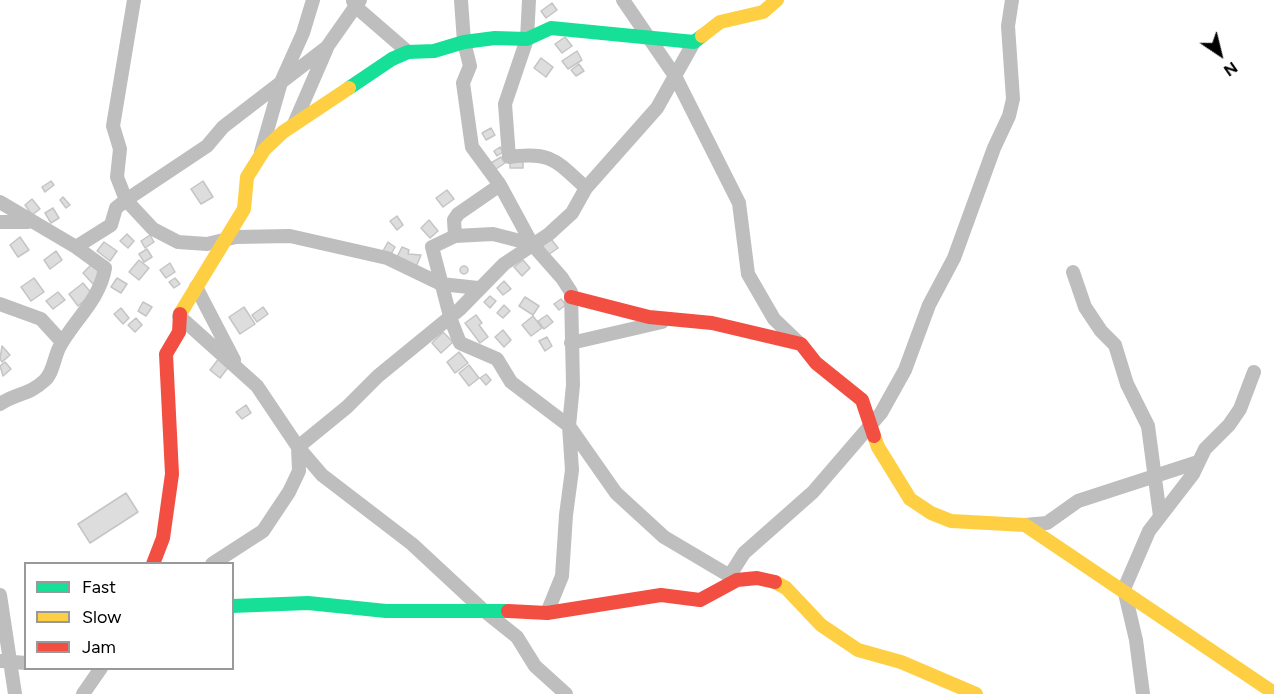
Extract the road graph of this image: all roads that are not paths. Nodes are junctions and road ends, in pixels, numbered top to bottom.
1 (134, 0) edge
2 (313, 0) edge
3 (461, 0) edge
4 (529, 0) edge
5 (623, 0) edge
6 (777, 0) edge
7 (1012, 0) edge
8 (356, 2) edge
9 (527, 39) junction
10 (649, 39) junction
11 (464, 42) junction
12 (694, 42) junction
13 (327, 47) junction
14 (408, 52) junction
15 (675, 76) junction
16 (281, 82) junction
17 (293, 126) junction
18 (260, 154) junction
19 (500, 185) junction
20 (586, 188) junction
21 (126, 200) junction
22 (3, 207) edge
23 (0, 222) edge
24 (32, 222) junction
25 (455, 236) junction
26 (226, 239) junction
27 (532, 244) junction
28 (76, 247) junction
29 (1073, 272) dead end
30 (442, 284) junction
31 (196, 287) junction
32 (478, 288) junction
33 (571, 297) junction
34 (0, 304) edge
35 (179, 316) junction
36 (451, 316) junction
37 (673, 319) junction
38 (62, 342) junction
39 (571, 343) junction
40 (801, 344) junction
41 (1254, 372) dead end
42 (240, 373) junction
43 (0, 404) edge
44 (870, 425) junction
45 (569, 426) junction
46 (298, 447) junction
47 (1198, 462) junction
48 (1155, 477) junction
49 (1160, 516) junction
50 (1025, 525) junction
51 (154, 562) edge
52 (215, 562) edge
53 (733, 577) junction
54 (0, 595) edge
55 (1125, 595) junction
56 (234, 606) edge
57 (482, 609) junction
58 (547, 613) junction
59 (3, 663) edge
60 (24, 663) edge
61 (100, 670) edge
62 (1274, 693) edge
63 (15, 694) edge
64 (83, 694) edge
65 (566, 694) edge
66 (976, 694) edge
67 (1143, 694) edge

1 - 21 street
2 - 16 street
3 - 11 street
4 - 9 street
5 - 10 street
6 - 12 street
7 - 44 street
8 - 13 street
8 - 14 street
9 - 10 street
9 - 11 street
9 - 20 street
10 - 12 street
10 - 15 street
11 - 14 street
11 - 19 street
12 - 15 street
13 - 16 street
13 - 17 street
14 - 17 street
15 - 20 street
15 - 40 street
16 - 18 street
16 - 21 street
17 - 18 street
18 - 26 street
19 - 25 street
19 - 27 street
20 - 27 street
21 - 26 street
21 - 28 street
22 - 24 street
23 - 24 street
24 - 28 street
25 - 27 street
25 - 30 street
26 - 30 street
26 - 31 street
27 - 32 street
27 - 33 street
28 - 38 street
29 - 48 street
30 - 32 street
30 - 36 street
31 - 35 street
31 - 42 street
32 - 36 street
33 - 37 street
33 - 39 street
34 - 38 street
35 - 42 street
35 - 51 street
36 - 45 street
36 - 46 street
37 - 39 street
37 - 40 street
38 - 43 street
39 - 45 street
40 - 44 street
41 - 47 street
42 - 46 street
44 - 50 street
44 - 53 street
45 - 53 street
45 - 58 street
46 - 52 street
46 - 57 street
47 - 48 street
47 - 49 street
48 - 49 street
48 - 50 street
49 - 55 street
50 - 55 street
53 - 58 street
53 - 66 street
54 - 59 street
55 - 62 street
55 - 67 street
56 - 57 street
57 - 58 street
57 - 65 street
59 - 60 street
59 - 63 street
61 - 64 street

